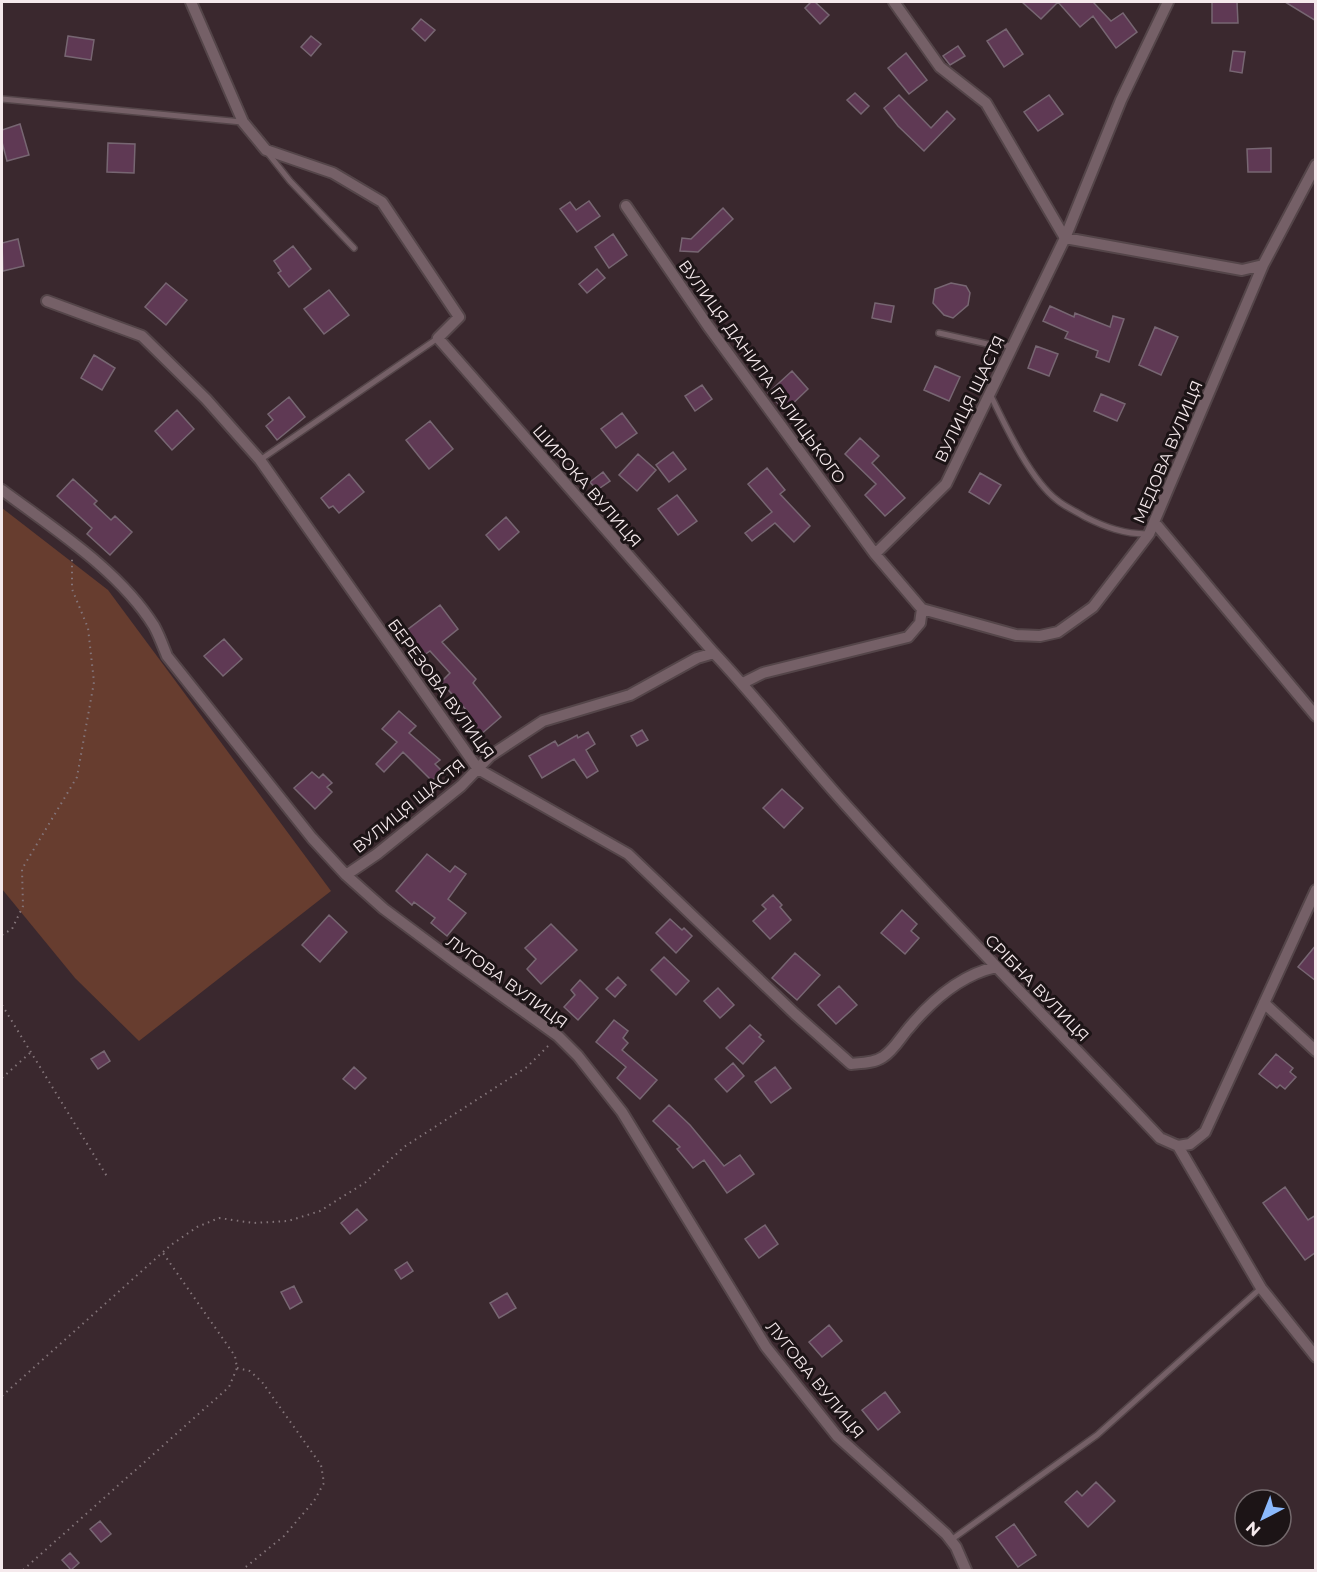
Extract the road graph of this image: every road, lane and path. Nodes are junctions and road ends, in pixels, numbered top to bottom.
1 (191, 2) edge
2 (894, 2) edge
3 (1168, 2) edge
4 (2, 99) edge
5 (243, 122) junction
6 (266, 150) junction
7 (1316, 165) edge
8 (626, 206) dead end
9 (1065, 238) junction
10 (354, 248) dead end
11 (1263, 265) junction
12 (47, 302) dead end
13 (939, 333) dead end
14 (438, 338) junction
15 (1013, 345) junction
16 (990, 394) junction
17 (260, 460) junction
18 (2, 490) edge
19 (1155, 523) junction
20 (1149, 534) junction
21 (77, 547) junction
22 (875, 554) junction
23 (922, 609) junction
24 (714, 653) junction
25 (743, 683) junction
26 (1316, 716) edge
27 (478, 769) junction
28 (346, 875) junction
29 (1316, 890) edge
30 (2, 935) edge
31 (996, 967) junction
32 (1264, 1003) junction
33 (2, 1005) edge
34 (558, 1036) junction
35 (1316, 1051) edge
36 (31, 1052) junction
37 (2, 1078) edge
38 (1178, 1146) junction
39 (108, 1178) dead end
40 (163, 1253) junction
41 (1261, 1288) junction
42 (1316, 1357) edge
43 (237, 1368) junction
44 (2, 1396) edge
45 (951, 1540) junction
46 (23, 1570) edge
47 (242, 1570) edge
48 (966, 1570) edge

1 - 5 street
2 - 9 street
3 - 9 street, ВУЛИЦЯ ЩАСТЯ
4 - 5 lane
5 - 6 street
6 - 10 lane
6 - 14 street
7 - 11 street, МЕДОВА ВУЛИЦЯ
8 - 22 street, ВУЛИЦЯ ДАНИЛА ГАЛИЦЬКОГО
9 - 11 street
9 - 15 street, ВУЛИЦЯ ЩАСТЯ
11 - 19 street, МЕДОВА ВУЛИЦЯ
12 - 17 street, БЕРЕЗОВА ВУЛИЦЯ
13 - 15 lane
14 - 17 lane
14 - 24 street, ШИРОКА ВУЛИЦЯ
15 - 16 street, ВУЛИЦЯ ЩАСТЯ
16 - 20 lane
16 - 22 street, ВУЛИЦЯ ЩАСТЯ
17 - 27 street, БЕРЕЗОВА ВУЛИЦЯ
18 - 21 street, ЛУГОВА ВУЛИЦЯ
19 - 20 street, МЕДОВА ВУЛИЦЯ
19 - 26 street
20 - 23 street, МЕДОВА ВУЛИЦЯ
21 - 28 street, ЛУГОВА ВУЛИЦЯ
21 - 30 path
22 - 23 street
23 - 25 street
24 - 25 street, СРІБНА ВУЛИЦЯ
24 - 27 street, ВУЛИЦЯ ЩАСТЯ
25 - 31 street, СРІБНА ВУЛИЦЯ
27 - 28 street, ВУЛИЦЯ ЩАСТЯ
27 - 31 street, БЕРЕЗОВА ВУЛИЦЯ
28 - 34 street, ЛУГОВА ВУЛИЦЯ
29 - 32 street
31 - 38 street, СРІБНА ВУЛИЦЯ
32 - 35 street
32 - 38 street
33 - 36 path
34 - 40 path
34 - 45 street, ЛУГОВА ВУЛИЦЯ
36 - 37 path
36 - 39 path
38 - 41 street, СРІБНА ВУЛИЦЯ
40 - 43 path
40 - 44 path
41 - 42 street, СРІБНА ВУЛИЦЯ
41 - 45 lane
43 - 46 path
43 - 47 path
45 - 48 street, ЛУГОВА ВУЛИЦЯ

